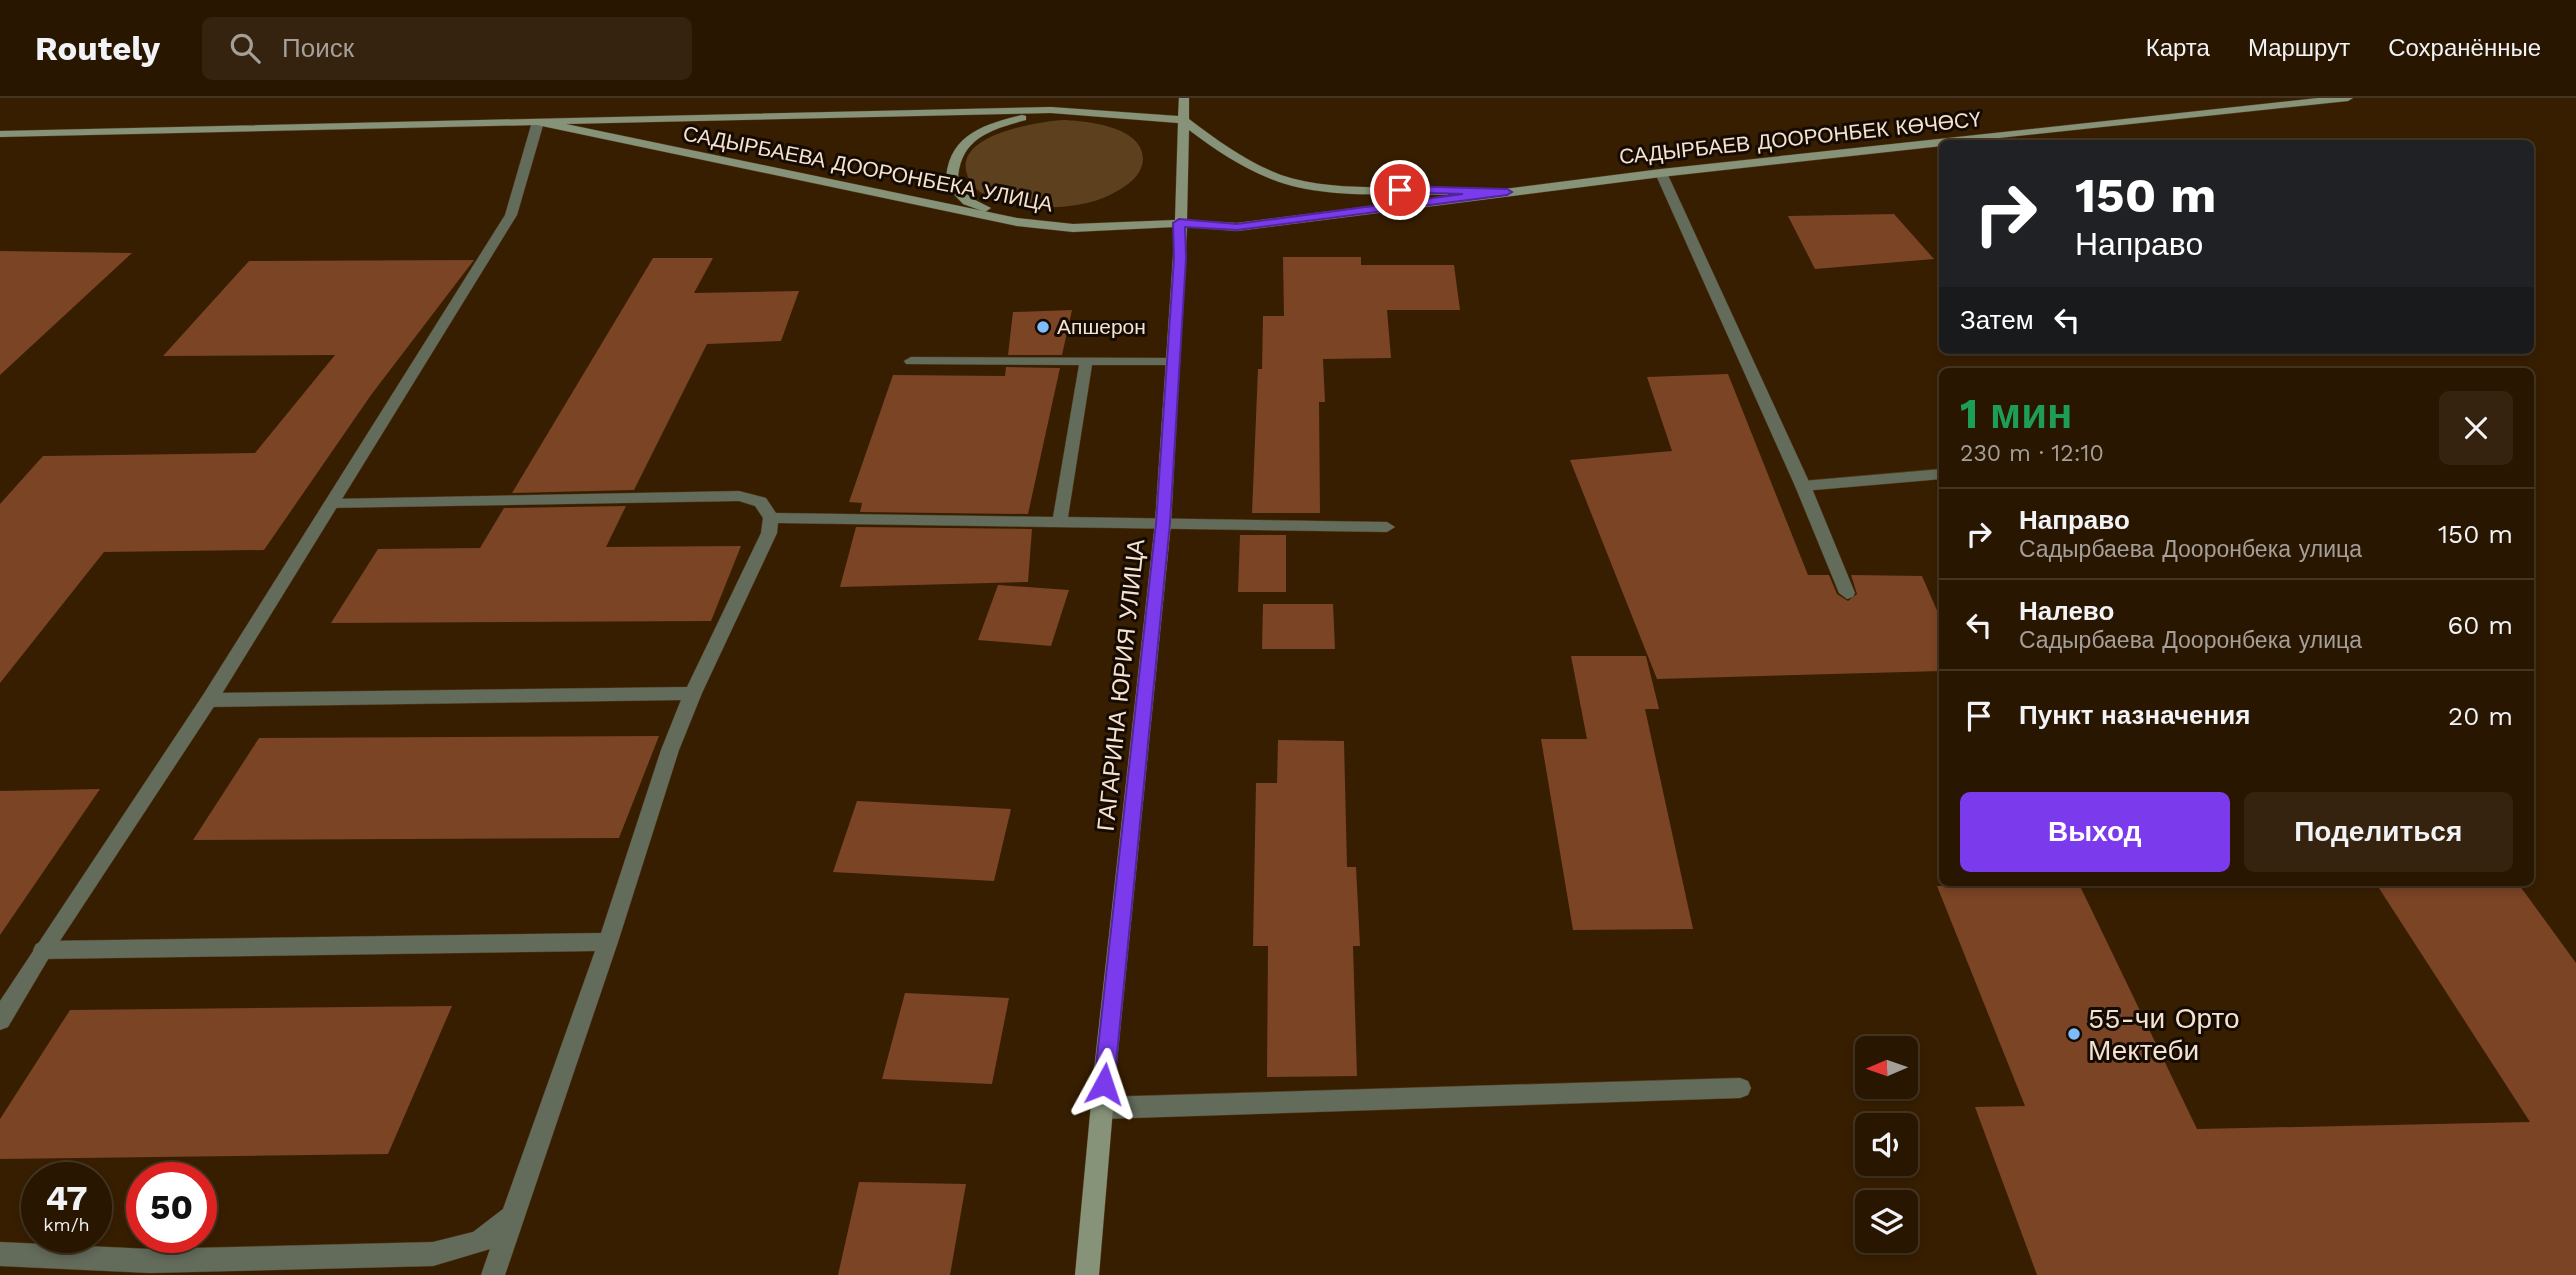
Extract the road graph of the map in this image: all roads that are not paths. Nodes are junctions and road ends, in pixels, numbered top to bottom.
1 (1184, 98) edge
2 (2348, 98) edge
3 (1051, 110) junction
4 (1183, 120) junction
5 (538, 122) junction
6 (0, 134) edge
7 (1963, 140) edge
8 (1939, 143) edge
9 (1661, 173) junction
10 (1507, 192) junction
11 (1017, 222) junction
12 (1179, 223) junction
13 (911, 361) dead end
14 (1174, 361) junction
15 (1086, 362) junction
16 (1939, 474) edge
17 (1803, 486) junction
18 (331, 504) junction
19 (771, 518) junction
20 (1060, 521) junction
21 (1163, 523) junction
22 (1387, 527) dead end
23 (1847, 593) dead end
24 (693, 693) junction
25 (209, 700) junction
26 (608, 942) junction
27 (43, 950) junction
28 (0, 1020) edge
29 (1740, 1088) dead end
30 (1102, 1108) junction
31 (512, 1217) junction
32 (0, 1254) edge
33 (146, 1268) edge
34 (493, 1275) edge
35 (1087, 1275) edge

1 - 4 main road, ГАГАРИНА ЮРИЯ УЛИЦА
2 - 7 main road, САДЫРБАЕВ ДООРОНБЕК КӨЧӨСҮ
3 - 4 main road, САДЫРБАЕВА ДООРОНБЕКА УЛИЦА
3 - 5 main road, САДЫРБАЕВА ДООРОНБЕКА УЛИЦА
3 - 11 main road
4 - 10 main road
4 - 12 main road, ГАГАРИНА ЮРИЯ УЛИЦА
5 - 6 main road, САДЫРБАЕВА ДООРОНБЕКА УЛИЦА
5 - 11 main road, САДЫРБАЕВА ДООРОНБЕКА УЛИЦА
5 - 18 street
8 - 9 main road, САДЫРБАЕВ ДООРОНБЕК КӨЧӨСҮ
9 - 10 main road, САДЫРБАЕВ ДООРОНБЕК КӨЧӨСҮ
9 - 17 street
10 - 12 main road, САДЫРБАЕВА ДООРОНБЕКА УЛИЦА
11 - 12 main road, САДЫРБАЕВА ДООРОНБЕКА УЛИЦА
12 - 14 main road, ГАГАРИНА ЮРИЯ УЛИЦА
13 - 15 street
14 - 15 street
14 - 21 main road, ГАГАРИНА ЮРИЯ УЛИЦА
15 - 20 street
16 - 17 street
17 - 23 street
18 - 19 street
18 - 25 street
19 - 20 street
19 - 24 street
20 - 21 street
21 - 22 street
21 - 30 main road, ГАГАРИНА ЮРИЯ УЛИЦА
24 - 25 street
24 - 26 street
25 - 27 street
26 - 27 street
26 - 31 street
27 - 28 street
29 - 30 street
30 - 35 main road, ГАГАРИНА ЮРИЯ УЛИЦА
31 - 33 street
31 - 34 street
32 - 33 street

